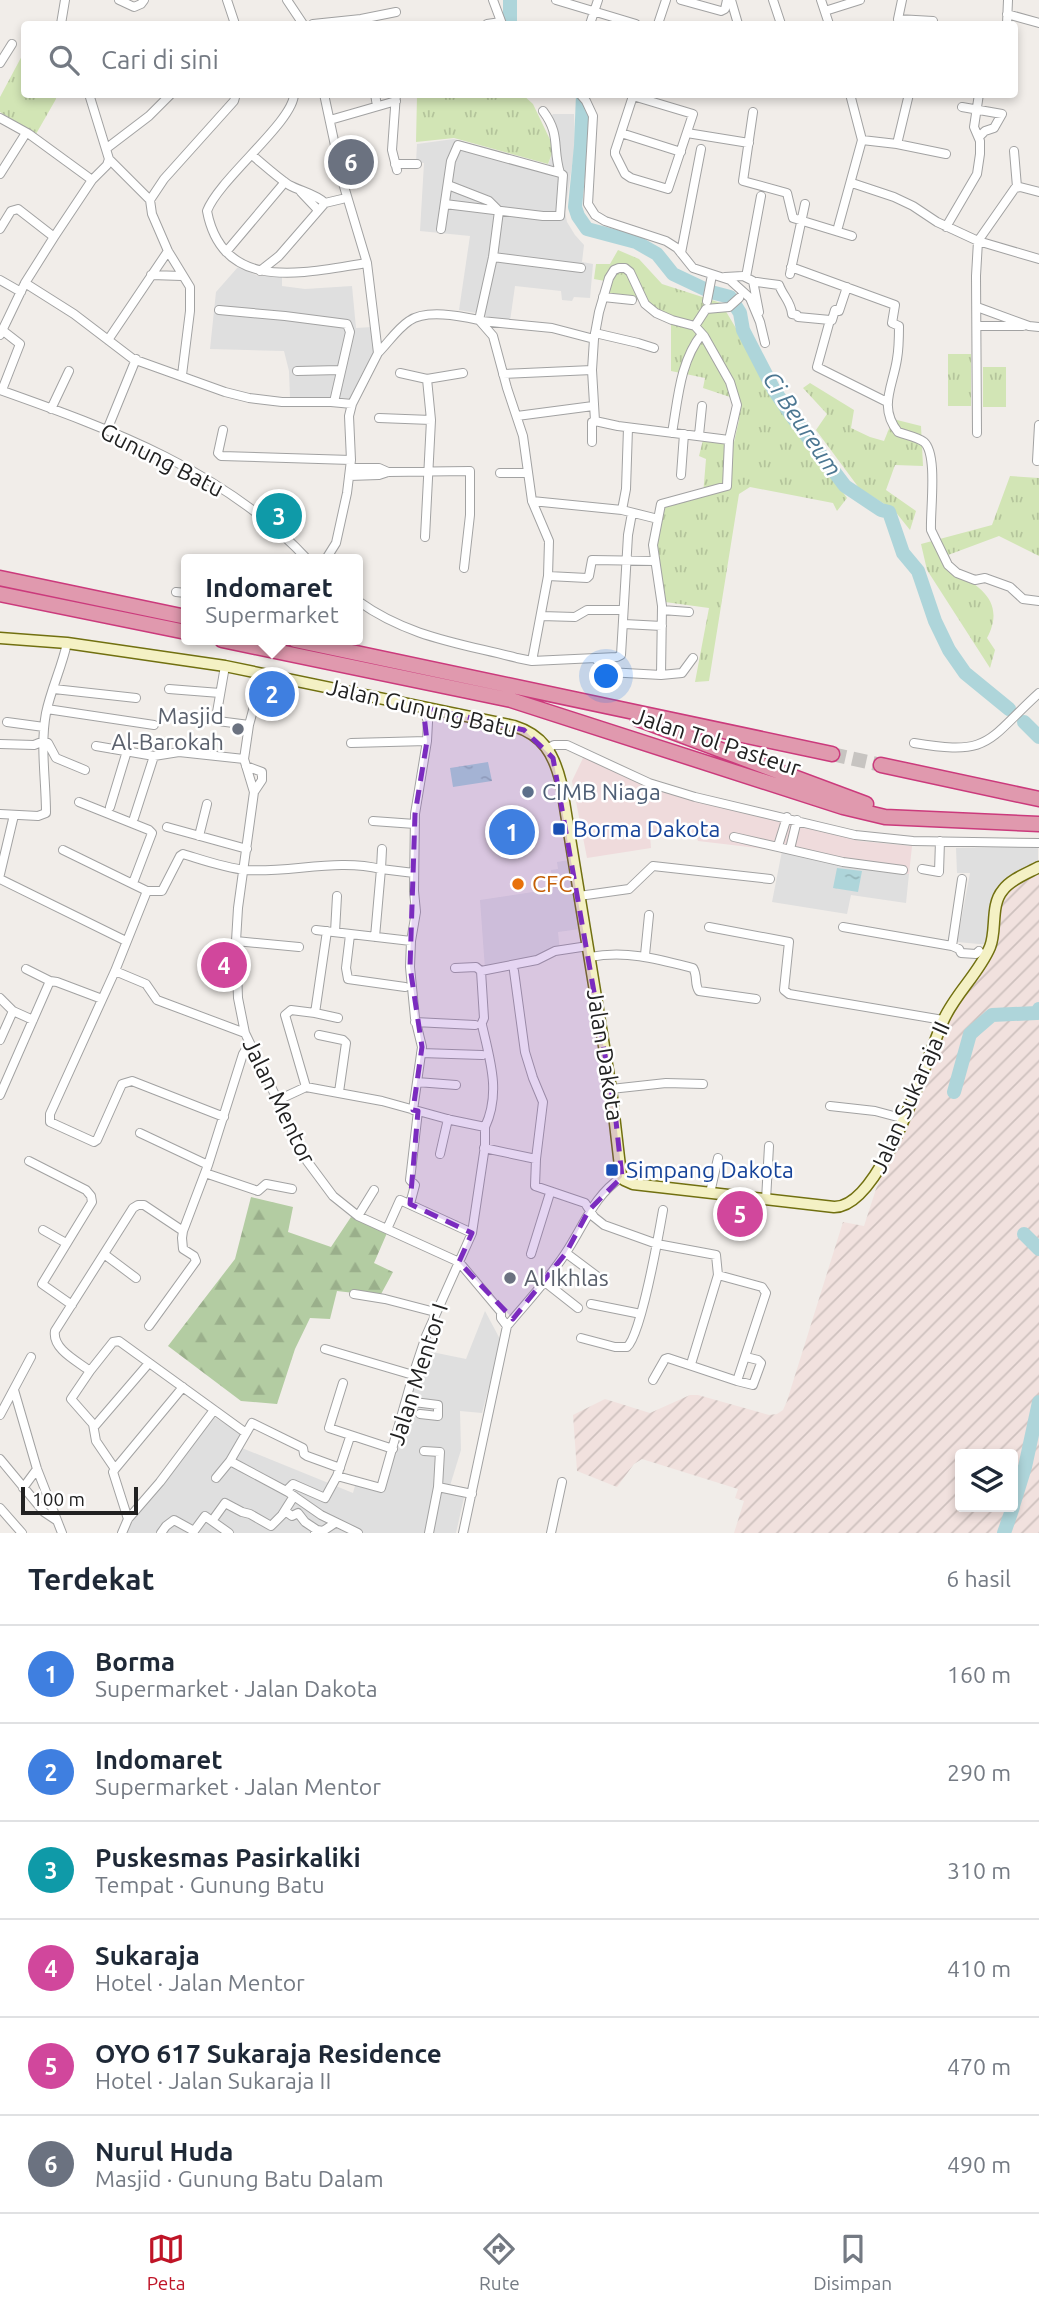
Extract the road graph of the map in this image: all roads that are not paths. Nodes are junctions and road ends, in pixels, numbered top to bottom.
1 (65, 0) edge
2 (119, 0) edge
3 (144, 0) edge
4 (227, 0) edge
5 (286, 0) edge
6 (493, 0) edge
7 (554, 0) edge
8 (598, 0) edge
9 (666, 0) edge
10 (681, 0) edge
11 (729, 0) edge
12 (773, 0) edge
13 (821, 0) edge
14 (860, 0) edge
15 (902, 0) edge
16 (1008, 0) edge
17 (552, 10) dead end
18 (594, 11) junction
19 (825, 11) junction
20 (396, 12) dead end
21 (1007, 14) junction
22 (62, 21) edge
23 (235, 21) edge
24 (301, 21) edge
25 (364, 21) edge
26 (500, 21) edge
27 (591, 21) edge
28 (626, 21) edge
29 (659, 21) edge
30 (737, 21) edge
31 (780, 21) edge
32 (828, 21) edge
33 (933, 21) edge
34 (1007, 21) edge
35 (1039, 23) edge
36 (12, 44) dead end
37 (0, 63) edge
38 (90, 98) edge
39 (167, 98) edge
40 (235, 98) edge
41 (294, 98) edge
42 (325, 98) edge
43 (376, 98) edge
44 (396, 98) edge
45 (583, 98) edge
46 (631, 98) edge
47 (642, 98) edge
48 (851, 98) edge
49 (908, 98) edge
50 (978, 98) edge
51 (377, 106) junction
52 (962, 107) dead end
53 (976, 109) junction
54 (544, 111) dead end
55 (753, 112) dead end
56 (0, 118) edge
57 (330, 120) junction
58 (26, 133) junction
59 (621, 133) junction
60 (687, 133) junction
61 (979, 137) junction
62 (862, 140) junction
63 (749, 143) junction
64 (897, 144) junction
65 (107, 148) junction
66 (701, 149) dead end
67 (1014, 150) dead end
68 (681, 152) junction
69 (946, 154) dead end
70 (252, 155) junction
71 (109, 159) junction
72 (555, 159) junction
73 (417, 164) dead end
74 (545, 170) junction
75 (559, 173) junction
76 (0, 174) edge
77 (92, 180) junction
78 (285, 182) junction
79 (359, 182) dead end
80 (343, 183) junction
81 (852, 183) junction
82 (448, 185) junction
83 (1017, 187) junction
84 (1039, 192) edge
85 (761, 196) dead end
86 (342, 199) dead end
87 (150, 200) junction
88 (445, 204) junction
89 (805, 204) dead end
90 (322, 206) junction
91 (499, 211) junction
92 (800, 220) junction
93 (946, 227) junction
94 (0, 229) edge
95 (441, 229) dead end
96 (836, 231) junction
97 (852, 236) dead end
98 (54, 237) junction
99 (978, 241) junction
100 (168, 251) junction
101 (226, 252) junction
102 (681, 253) junction
103 (279, 256) junction
104 (493, 257) junction
105 (1039, 259) edge
106 (366, 263) junction
107 (581, 268) dead end
108 (260, 271) junction
109 (284, 273) junction
110 (151, 275) junction
111 (182, 276) junction
112 (712, 277) junction
113 (724, 277) junction
114 (746, 277) junction
115 (0, 280) edge
116 (758, 282) dead end
117 (847, 287) junction
118 (23, 288) junction
119 (603, 297) junction
120 (740, 298) dead end
121 (632, 300) dead end
122 (707, 301) dead end
123 (977, 307) junction
124 (219, 310) dead end
125 (830, 320) junction
126 (480, 321) junction
127 (760, 322) junction
128 (695, 326) junction
129 (977, 326) junction
130 (1034, 326) edge
131 (2, 327) edge
132 (702, 334) junction
133 (594, 336) junction
134 (108, 340) junction
135 (765, 343) dead end
136 (654, 348) dead end
137 (378, 353) junction
138 (136, 359) junction
139 (341, 370) junction
140 (592, 370) junction
141 (69, 371) dead end
142 (297, 371) dead end
143 (400, 373) dead end
144 (463, 373) dead end
145 (503, 374) junction
146 (182, 375) junction
147 (426, 379) junction
148 (1, 390) edge
149 (334, 402) junction
150 (887, 402) junction
151 (352, 404) junction
152 (593, 406) junction
153 (702, 406) dead end
154 (51, 409) junction
155 (517, 416) junction
156 (379, 418) dead end
157 (430, 420) junction
158 (595, 421) junction
159 (1039, 425) edge
160 (628, 428) junction
161 (107, 430) junction
162 (223, 430) dead end
163 (672, 433) junction
164 (977, 433) dead end
165 (684, 434) junction
166 (699, 435) junction
167 (729, 440) junction
168 (592, 442) dead end
169 (1037, 461) dead end
170 (350, 468) junction
171 (427, 471) junction
172 (527, 472) junction
173 (500, 473) dead end
174 (681, 475) dead end
175 (532, 501) junction
176 (622, 510) junction
177 (632, 513) junction
178 (658, 519) junction
179 (425, 537) dead end
180 (302, 554) edge
181 (330, 554) edge
182 (627, 561) junction
183 (655, 561) junction
184 (464, 568) dead end
185 (548, 576) junction
186 (0, 578) edge
187 (177, 592) dead end
188 (181, 592) edge
189 (0, 594) edge
190 (1039, 601) edge
191 (363, 604) edge
192 (623, 610) junction
193 (662, 610) junction
194 (689, 612) dead end
195 (181, 616) edge
196 (541, 616) junction
197 (624, 624) junction
198 (662, 626) junction
199 (181, 631) edge
200 (0, 638) edge
201 (67, 643) junction
202 (246, 645) edge
203 (319, 645) edge
204 (694, 658) dead end
205 (596, 659) junction
206 (532, 661) junction
207 (225, 666) junction
208 (263, 673) junction
209 (661, 675) junction
210 (54, 689) junction
211 (169, 689) dead end
212 (220, 693) junction
213 (1039, 693) edge
214 (136, 698) dead end
215 (591, 702) junction
216 (423, 707) junction
217 (47, 709) junction
218 (7, 722) dead end
219 (153, 725) dead end
220 (249, 725) junction
221 (44, 727) junction
222 (44, 741) junction
223 (427, 741) junction
224 (351, 743) dead end
225 (914, 743) dead end
226 (0, 744) edge
227 (96, 746) dead end
228 (548, 748) junction
229 (127, 751) junction
230 (832, 754) tunnel mouth
231 (154, 756) junction
232 (245, 763) junction
233 (881, 765) tunnel mouth
234 (85, 770) dead end
235 (254, 792) junction
236 (1039, 799) edge
237 (79, 802) dead end
238 (207, 804) dead end
239 (110, 807) dead end
240 (0, 814) edge
241 (14, 815) junction
242 (787, 817) junction
243 (1039, 817) edge
244 (134, 818) dead end
245 (797, 820) junction
246 (373, 821) dead end
247 (415, 824) junction
248 (1039, 824) edge
249 (167, 827) dead end
250 (199, 836) junction
251 (734, 837) dead end
252 (940, 841) junction
253 (1037, 843) edge
254 (778, 846) junction
255 (247, 849) junction
256 (382, 849) dead end
257 (790, 849) junction
258 (63, 850) dead end
259 (1039, 867) edge
260 (381, 869) junction
261 (922, 869) dead end
262 (244, 870) junction
263 (903, 870) dead end
264 (414, 873) junction
265 (0, 876) edge
266 (770, 879) dead end
267 (962, 879) dead end
268 (133, 883) junction
269 (147, 891) junction
270 (337, 896) dead end
271 (579, 896) junction
272 (649, 915) dead end
273 (709, 927) dead end
274 (843, 927) dead end
275 (316, 930) dead end
276 (331, 932) junction
277 (350, 935) junction
278 (374, 937) junction
279 (126, 941) junction
280 (411, 941) junction
281 (236, 942) junction
282 (299, 947) dead end
283 (956, 948) junction
284 (589, 952) junction
285 (983, 952) junction
286 (645, 955) junction
287 (455, 968) dead end
288 (26, 969) dead end
289 (115, 971) junction
290 (481, 971) junction
291 (514, 971) dead end
292 (50, 981) junction
293 (405, 987) dead end
294 (0, 998) edge
295 (102, 999) junction
296 (756, 999) dead end
297 (13, 1011) junction
298 (315, 1013) junction
299 (338, 1018) dead end
300 (33, 1020) junction
301 (943, 1020) junction
302 (415, 1022) junction
303 (479, 1025) junction
304 (245, 1033) junction
305 (319, 1035) dead end
306 (0, 1040) edge
307 (249, 1044) junction
308 (421, 1053) junction
309 (482, 1055) dead end
310 (417, 1082) junction
311 (703, 1084) dead end
312 (456, 1085) dead end
313 (306, 1087) junction
314 (611, 1089) junction
315 (339, 1092) junction
316 (0, 1095) edge
317 (278, 1100) junction
318 (830, 1106) dead end
319 (416, 1110) junction
320 (224, 1117) junction
321 (448, 1119) junction
322 (905, 1119) junction
323 (481, 1126) junction
324 (140, 1133) dead end
325 (769, 1146) dead end
326 (484, 1148) junction
327 (440, 1154) dead end
328 (718, 1158) dead end
329 (536, 1159) junction
330 (29, 1161) dead end
331 (207, 1169) junction
332 (622, 1177) junction
333 (292, 1189) dead end
334 (374, 1190) dead end
335 (550, 1193) junction
336 (710, 1194) junction
337 (766, 1200) junction
338 (410, 1204) junction
339 (589, 1210) junction
340 (663, 1210) dead end
341 (358, 1216) junction
342 (387, 1229) junction
343 (43, 1230) dead end
344 (183, 1231) junction
345 (472, 1233) junction
346 (66, 1243) junction
347 (657, 1244) junction
348 (566, 1253) junction
349 (104, 1254) junction
350 (531, 1254) dead end
351 (459, 1262) junction
352 (718, 1275) junction
353 (598, 1277) dead end
354 (136, 1278) dead end
355 (545, 1282) junction
356 (354, 1294) dead end
357 (591, 1304) dead end
358 (72, 1305) junction
359 (578, 1308) dead end
360 (435, 1312) junction
361 (641, 1314) junction
362 (510, 1322) junction
363 (149, 1326) dead end
364 (580, 1338) dead end
365 (325, 1349) dead end
366 (31, 1357) dead end
367 (746, 1357) junction
368 (149, 1363) junction
369 (691, 1364) junction
370 (90, 1371) junction
371 (413, 1376) junction
372 (653, 1380) dead end
373 (737, 1381) junction
374 (343, 1383) dead end
375 (183, 1387) junction
376 (13, 1390) junction
377 (406, 1401) junction
378 (214, 1410) junction
379 (420, 1414) dead end
380 (0, 1415) edge
381 (94, 1427) junction
382 (246, 1433) junction
383 (350, 1437) junction
384 (393, 1449) junction
385 (424, 1451) dead end
386 (0, 1459) edge
387 (230, 1461) junction
388 (37, 1469) junction
389 (115, 1469) junction
390 (338, 1472) junction
391 (216, 1478) dead end
392 (562, 1482) dead end
393 (438, 1487) junction
394 (23, 1488) junction
395 (286, 1491) junction
396 (472, 1494) junction
397 (294, 1496) junction
398 (0, 1508) edge
399 (285, 1511) junction
400 (56, 1520) junction
401 (128, 1520) junction
402 (212, 1521) junction
403 (335, 1523) junction
404 (193, 1532) edge
405 (316, 1532) edge
406 (22, 1533) edge
407 (62, 1533) edge
408 (122, 1533) edge
409 (161, 1533) edge
410 (229, 1533) edge
411 (358, 1533) edge
412 (429, 1533) edge
413 (463, 1533) edge
414 (551, 1533) edge

1 - 22 street
2 - 3 street
4 - 23 street
5 - 24 street
6 - 26 street
7 - 17 street
7 - 18 street
8 - 18 street
9 - 29 street
10 - 11 street
11 - 30 street
12 - 31 street
13 - 19 street
14 - 19 street
15 - 33 street
16 - 21 street
18 - 27 street
18 - 28 street
19 - 32 street
20 - 25 street
21 - 34 street
21 - 35 street
36 - 37 street
38 - 65 street
39 - 65 street
40 - 87 street
41 - 70 street
42 - 57 street
43 - 51 street
44 - 51 street
44 - 73 street
45 - 102 street
46 - 59 street
47 - 60 street
48 - 62 street
49 - 64 street
50 - 53 street
51 - 57 street
52 - 53 street
53 - 61 street
53 - 61 street
54 - 72 street
55 - 63 street
56 - 58 street
57 - 80 street
58 - 76 street
58 - 77 street
59 - 68 street
59 - 68 street
60 - 63 street
60 - 68 street
61 - 93 street
62 - 64 street
62 - 81 street
63 - 92 street
64 - 69 street
65 - 71 street
66 - 102 street
67 - 83 street
70 - 78 street
70 - 101 street
71 - 77 street
71 - 87 street
72 - 74 street
72 - 75 street
74 - 75 street
74 - 82 street
75 - 91 street
77 - 98 street
78 - 90 street
78 - 101 street
79 - 80 street
80 - 106 street
81 - 93 street
81 - 96 street
82 - 88 street
82 - 91 street
83 - 84 street
83 - 99 street
85 - 114 street
86 - 90 street
87 - 100 street
88 - 91 street
88 - 95 street
89 - 92 street
90 - 103 street
91 - 104 street
92 - 96 street
92 - 117 street
93 - 99 street
94 - 98 street
96 - 97 street
98 - 118 street
99 - 105 street
99 - 123 street
100 - 110 street
100 - 111 street
101 - 108 street
102 - 112 street
103 - 108 street
103 - 109 street
104 - 107 street
104 - 126 street
106 - 109 street
106 - 137 street
108 - 109 street
110 - 111 street
110 - 134 street
111 - 146 street
112 - 113 street
112 - 122 street
113 - 114 street
113 - 127 street
114 - 127 street
115 - 118 street
116 - 125 street
117 - 125 street
117 - 150 street
118 - 131 street
118 - 134 street
119 - 121 street
119 - 128 street
119 - 133 street
120 - 128 street
123 - 129 street
123 - 130 street
124 - 139 street
125 - 150 street
126 - 133 street
126 - 137 street
126 - 145 street
127 - 135 street
128 - 132 street
129 - 130 street
129 - 164 street
131 - 148 street
132 - 163 street
132 - 167 street
133 - 136 street
133 - 140 street
134 - 138 street
137 - 151 street
138 - 146 street
138 - 161 street
139 - 142 street
139 - 149 street
140 - 145 street
140 - 152 street
141 - 154 street
143 - 147 street
144 - 147 street
145 - 155 street
146 - 149 street
147 - 157 street
148 - 154 street, Gunung Batu
149 - 151 street
150 - 190 street
151 - 170 street
152 - 155 street
152 - 158 street
153 - 166 street
154 - 161 street, Gunung Batu
155 - 172 street
156 - 157 street
157 - 171 street
158 - 160 street
158 - 168 street
159 - 169 street
160 - 163 street
160 - 176 street
161 - 180 street, Gunung Batu
162 - 170 street
163 - 165 street
165 - 166 street
165 - 174 street
166 - 167 street
167 - 178 street
170 - 171 street
170 - 181 street
171 - 179 street
171 - 184 street
172 - 173 street
172 - 175 street
175 - 176 street
175 - 185 street
176 - 177 street
177 - 178 street
177 - 182 street
178 - 183 street
182 - 183 street
182 - 185 street
182 - 192 street
183 - 193 street
185 - 196 street
186 - 195 highway
187 - 188 street
189 - 199 highway
191 - 206 street
192 - 196 street
192 - 197 street
193 - 194 street
193 - 198 street
196 - 206 street
197 - 198 street
197 - 205 street
198 - 209 street
200 - 201 main road, Jalan Gunung Batu
201 - 207 main road, Jalan Gunung Batu
201 - 210 street
202 - 248 highway, Jalan Tol Pasteur
203 - 215 highway, Jalan Tol Pasteur
204 - 209 street
205 - 206 street
205 - 209 street
207 - 208 main road, Jalan Gunung Batu
207 - 212 street
208 - 216 main road, Jalan Gunung Batu
208 - 220 street, Jalan Mentor
210 - 214 street
210 - 217 street
211 - 212 street
212 - 220 street
213 - 225 street
215 - 230 highway, Jalan Tol Pasteur
215 - 243 highway
216 - 223 street
216 - 228 main road, Jalan Gunung Batu
217 - 219 street
217 - 221 street
218 - 221 street
220 - 232 street, Jalan Mentor
221 - 222 street
222 - 226 street
222 - 234 street
222 - 241 street
223 - 224 street
223 - 247 street
227 - 229 street
228 - 242 street
228 - 271 main road, Jalan Dakota
229 - 231 street
229 - 239 street
231 - 232 street
231 - 244 street
232 - 235 street, Jalan Mentor
232 - 235 street, Jalan Mentor
233 - 236 highway
235 - 255 street, Jalan Mentor
237 - 268 street
238 - 250 street
240 - 241 street
241 - 265 street
242 - 245 street
242 - 254 street
245 - 252 street
245 - 257 street
246 - 247 street
247 - 264 street
249 - 250 street
250 - 255 street
251 - 254 street
252 - 253 street
252 - 261 street
254 - 257 street
255 - 262 street, Jalan Mentor
256 - 260 street
257 - 263 street
258 - 268 street
259 - 285 main road, Jalan Sukaraja II
260 - 262 street
260 - 264 street
260 - 278 street
262 - 269 street
262 - 281 street, Jalan Mentor
264 - 280 street
265 - 279 street
266 - 271 street
267 - 283 street
268 - 269 street
269 - 279 street
270 - 276 street
271 - 284 main road, Jalan Dakota
272 - 286 street
273 - 301 street
274 - 283 street
275 - 276 street
276 - 277 street
276 - 298 street
277 - 278 street
277 - 293 street
278 - 280 street
279 - 289 street
280 - 302 street
281 - 282 street
281 - 304 street, Jalan Mentor
283 - 285 street
284 - 286 street
284 - 290 street
284 - 314 main road, Jalan Dakota
285 - 301 main road, Jalan Sukaraja II
286 - 296 street
287 - 290 street
288 - 292 street
289 - 295 street
289 - 304 street
290 - 303 street, Jalan Mentor I
291 - 329 street
292 - 295 street
292 - 300 street
294 - 297 street
295 - 320 street
297 - 300 street
297 - 306 street
298 - 299 street
298 - 313 street
300 - 316 street
301 - 322 main road, Jalan Sukaraja II
302 - 303 street
302 - 308 street
303 - 323 street, Jalan Mentor I
304 - 307 street, Jalan Mentor
305 - 315 street
307 - 317 street, Jalan Mentor
307 - 320 street
308 - 309 street
308 - 310 street
310 - 312 street
310 - 319 street
311 - 314 street
313 - 315 street
313 - 317 street
314 - 332 main road, Jalan Dakota
315 - 319 street
317 - 341 street, Jalan Mentor
318 - 322 street
319 - 321 street
319 - 338 street
320 - 331 street
321 - 323 street
321 - 327 street
322 - 337 main road, Jalan Sukaraja II
323 - 326 street, Jalan Mentor I
324 - 331 street
325 - 337 street
326 - 329 street
326 - 345 street, Jalan Mentor I
328 - 336 street
329 - 335 street
330 - 346 street
331 - 333 street
331 - 344 street
332 - 336 main road, Jalan Sukaraja II
332 - 339 street
334 - 341 street
335 - 339 street
335 - 350 street
336 - 337 main road, Jalan Sukaraja II
338 - 342 street
338 - 345 street
339 - 347 street
339 - 348 street
340 - 347 street
341 - 342 street, Jalan Mentor
342 - 351 street, Jalan Mentor
343 - 346 street
344 - 349 street
344 - 363 street
345 - 351 street, Jalan Mentor I
346 - 358 street
347 - 352 street
347 - 361 street
348 - 353 street
348 - 355 street
349 - 354 street
349 - 358 street
351 - 360 street, Jalan Mentor I
351 - 362 street, Jalan Mentor
352 - 367 street
352 - 369 street
355 - 359 street
355 - 362 street
356 - 360 street
357 - 361 street
358 - 370 street
360 - 371 street, Jalan Mentor I
361 - 364 street
362 - 396 street
365 - 371 street
366 - 376 street
367 - 373 street
367 - 373 street
368 - 370 street
368 - 375 street
368 - 381 street
369 - 372 street
369 - 373 street
370 - 381 street
371 - 377 street, Jalan Mentor I
374 - 383 street
375 - 378 street
375 - 389 street
376 - 380 street
376 - 388 street
377 - 379 street
377 - 384 street, Jalan Mentor I
378 - 382 street
378 - 401 street
381 - 389 street
382 - 387 street
382 - 390 street
383 - 384 street
383 - 390 street
384 - 390 street, Jalan Mentor I
385 - 393 street
386 - 394 street
387 - 391 street
387 - 395 street
388 - 394 street
388 - 400 street
389 - 401 street
390 - 395 street
392 - 414 street
393 - 396 street
393 - 412 street
394 - 400 street
395 - 397 street
396 - 413 street
397 - 399 street
397 - 403 street
398 - 406 street
399 - 402 street
399 - 405 street
400 - 407 street
401 - 408 street
402 - 404 street
402 - 410 street
403 - 405 street
403 - 411 street
404 - 409 street

